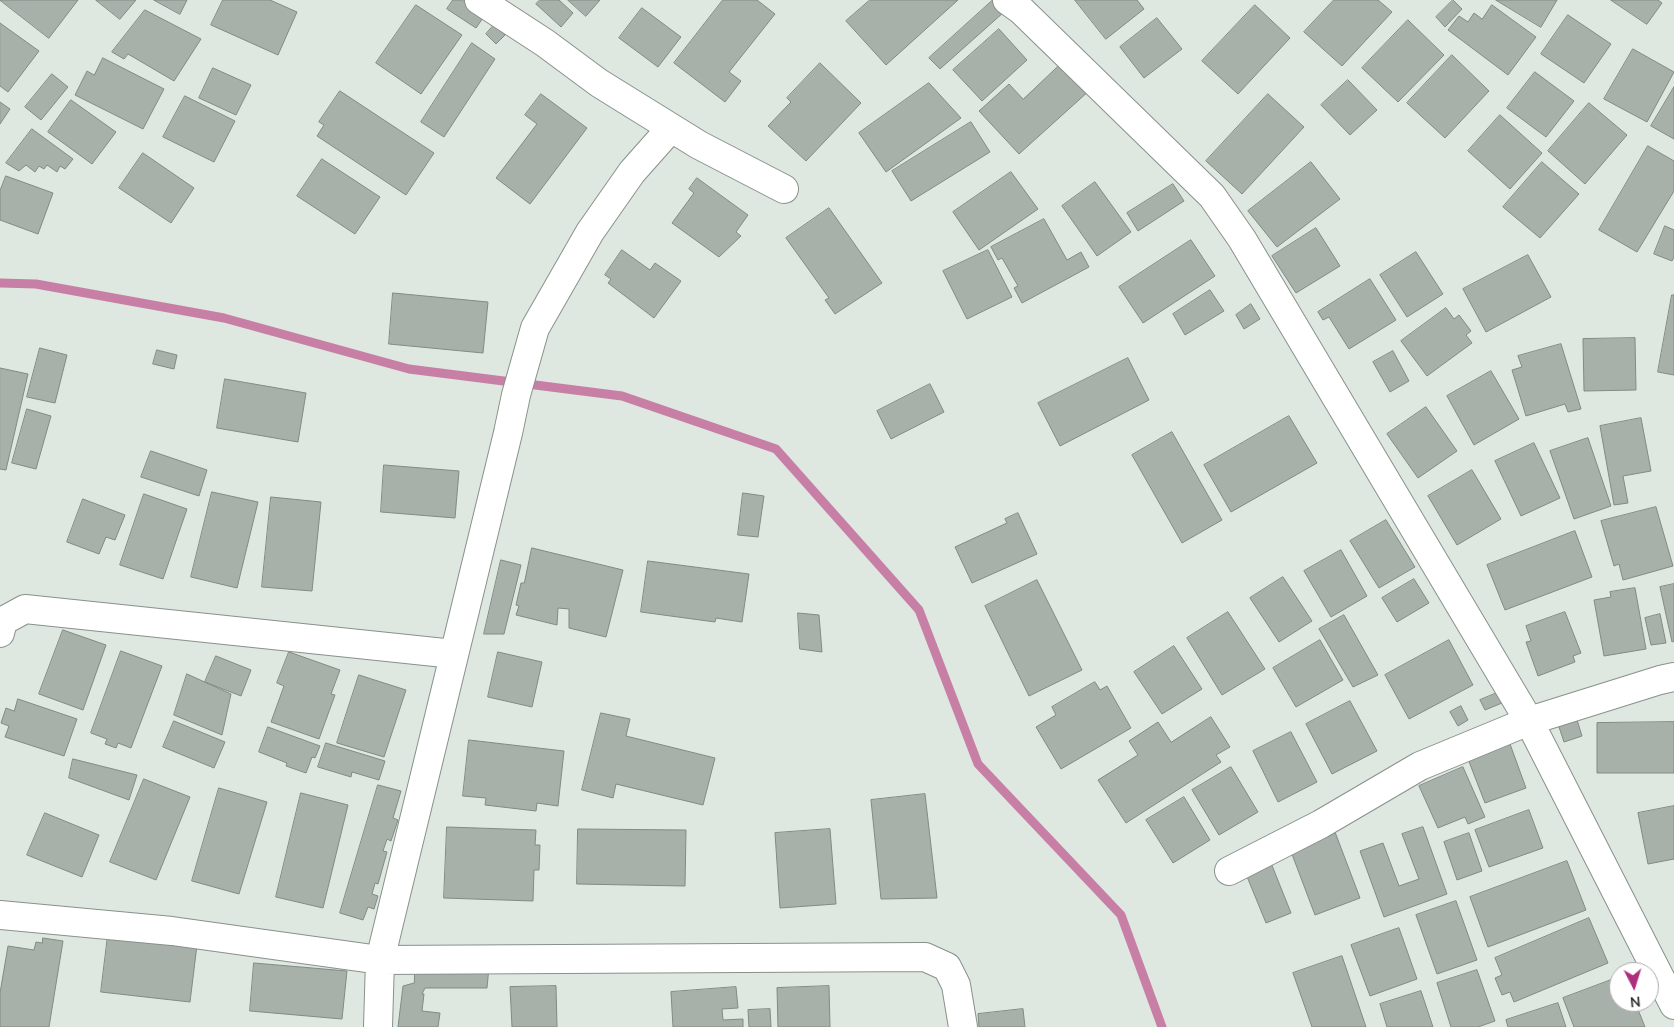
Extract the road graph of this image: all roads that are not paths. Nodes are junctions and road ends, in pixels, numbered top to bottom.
1 (479, 0) edge
2 (1007, 0) edge
3 (671, 128) junction
4 (784, 189) dead end
5 (0, 633) edge
6 (454, 654) junction
7 (1674, 677) edge
8 (1529, 721) junction
9 (1228, 871) dead end
10 (0, 915) edge
11 (380, 960) junction
12 (1674, 1005) edge
13 (378, 1027) edge
14 (963, 1027) edge

1 - 3 street
2 - 8 street
3 - 4 street
3 - 6 street
5 - 6 street
6 - 11 street
7 - 8 street
8 - 9 street
8 - 12 street
10 - 11 street
11 - 13 street
11 - 14 street

